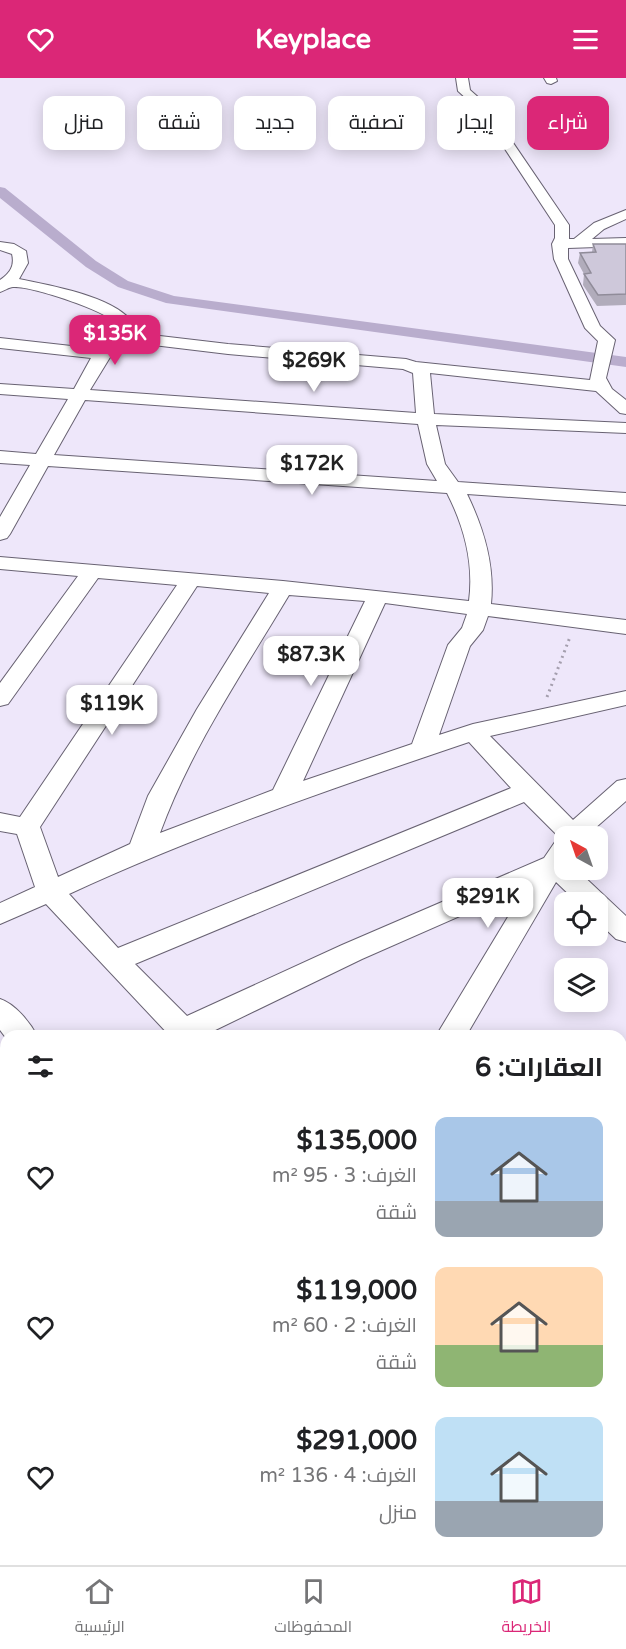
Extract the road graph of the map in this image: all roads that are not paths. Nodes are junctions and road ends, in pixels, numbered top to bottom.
1 (462, 78) edge
2 (626, 214) edge
3 (626, 242) edge
4 (578, 243) junction
5 (559, 244) junction
6 (0, 246) edge
7 (4, 284) edge
8 (115, 336) junction
9 (0, 343) edge
10 (102, 354) junction
11 (415, 367) junction
12 (599, 378) junction
13 (0, 389) edge
14 (78, 394) junction
15 (626, 409) edge
16 (427, 419) junction
17 (626, 428) edge
18 (0, 457) edge
19 (42, 460) junction
20 (453, 487) junction
21 (626, 499) edge
22 (0, 534) edge
23 (0, 563) edge
24 (92, 572) junction
25 (191, 579) junction
26 (284, 587) junction
27 (378, 596) junction
28 (479, 609) junction
29 (626, 627) edge
30 (626, 698) edge
31 (0, 699) edge
32 (473, 732) junction
33 (423, 748) junction
34 (528, 791) junction
35 (283, 796) junction
36 (621, 801) edge
37 (0, 822) edge
38 (589, 826) edge
39 (27, 827) junction
40 (554, 829) edge
41 (141, 850) junction
42 (554, 851) edge
43 (554, 863) edge
44 (50, 891) junction
45 (0, 914) edge
46 (608, 915) edge
47 (626, 932) edge
48 (114, 961) junction
49 (0, 1010) edge
50 (17, 1030) edge
51 (182, 1030) edge
52 (194, 1030) edge
53 (451, 1030) edge

1 - 5 street
2 - 4 street
3 - 4 street
4 - 5 street
5 - 12 street
6 - 7 street
7 - 8 street
8 - 10 street
8 - 11 street
9 - 10 street
10 - 14 street
11 - 12 street
11 - 16 street
12 - 15 street
13 - 14 street
14 - 16 street
14 - 19 street
16 - 17 street
16 - 20 street
18 - 19 street
19 - 20 street
19 - 22 street
20 - 21 street
20 - 28 street
23 - 24 street
24 - 25 street
24 - 31 street
25 - 26 street
25 - 39 street
26 - 27 street
26 - 41 street
27 - 28 street
27 - 35 street
28 - 29 street
28 - 33 street
30 - 32 street
32 - 33 street
32 - 34 street
33 - 35 street
34 - 40 street
34 - 48 street
35 - 41 street
36 - 38 street
37 - 39 street
39 - 44 street
41 - 44 street
42 - 52 street
43 - 53 street
44 - 45 street
44 - 48 street
46 - 47 street
48 - 51 street
49 - 50 street

